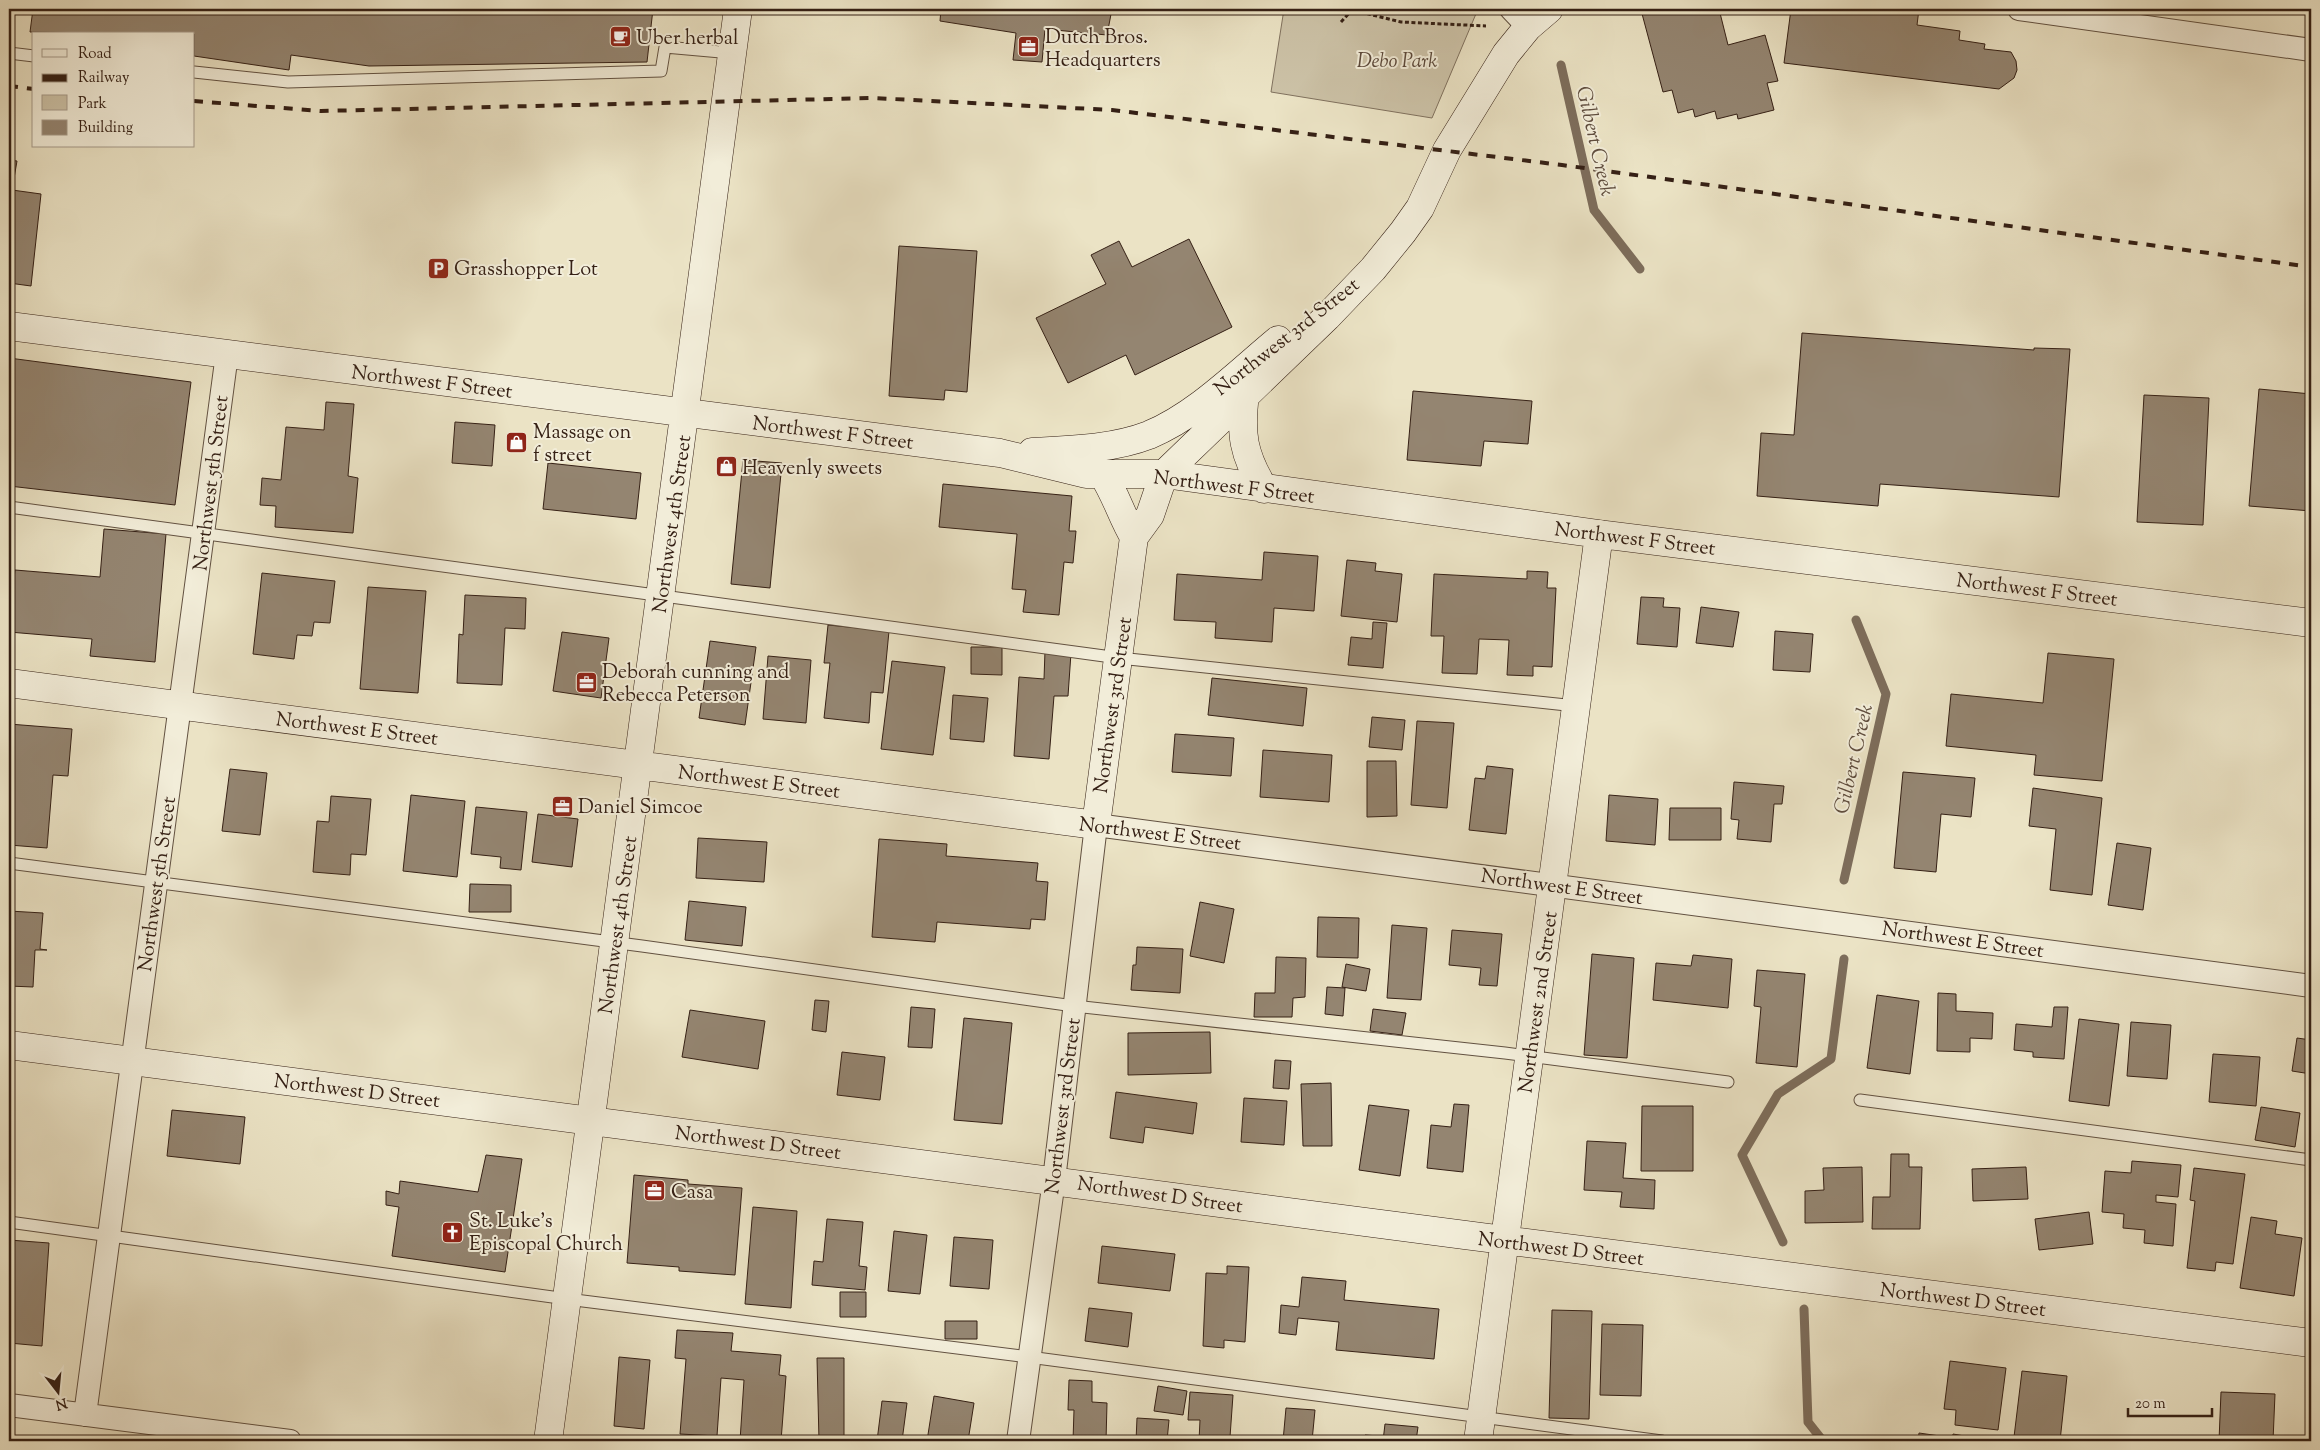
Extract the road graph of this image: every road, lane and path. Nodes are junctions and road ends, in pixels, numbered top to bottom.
1 (738, 9) edge
2 (1549, 9) edge
3 (2019, 9) edge
4 (1349, 10) edge
5 (1520, 18) edge
6 (1341, 22) dead end
7 (1486, 26) dead end
8 (2311, 50) edge
9 (9, 53) edge
10 (732, 53) junction
11 (32, 56) edge
12 (195, 72) edge
13 (1373, 269) junction
14 (9, 326) edge
15 (227, 354) junction
16 (1245, 394) junction
17 (685, 414) junction
18 (1000, 453) junction
19 (1164, 474) junction
20 (1102, 475) junction
21 (1264, 489) junction
22 (9, 507) edge
23 (204, 533) junction
24 (1599, 534) junction
25 (1134, 537) junction
26 (661, 596) junction
27 (2311, 623) edge
28 (1119, 658) junction
29 (9, 683) edge
30 (180, 705) junction
31 (1576, 706) junction
32 (639, 765) junction
33 (1096, 825) junction
34 (9, 863) edge
35 (156, 883) junction
36 (1552, 884) junction
37 (615, 942) junction
38 (2311, 986) edge
39 (1074, 1006) junction
40 (9, 1045) edge
41 (1530, 1056) junction
42 (132, 1061) junction
43 (1728, 1082) dead end
44 (1860, 1100) dead end
45 (591, 1121) junction
46 (2311, 1160) edge
47 (1054, 1180) junction
48 (9, 1222) edge
49 (109, 1235) junction
50 (1505, 1240) junction
51 (567, 1299) junction
52 (2311, 1343) edge
53 (1029, 1356) junction
54 (9, 1404) edge
55 (85, 1414) junction
56 (1480, 1429) edge
57 (290, 1441) edge
58 (548, 1441) edge
59 (1018, 1441) edge
60 (1662, 1441) edge

1 - 10 main road, Northwest 4th Street
2 - 5 main road, Northwest 3rd Street
3 - 8 street
4 - 6 path
4 - 7 path
5 - 13 main road, Northwest 3rd Street
9 - 11 lane
10 - 12 lane
10 - 17 main road, Northwest 4th Street
13 - 16 main road, Northwest 3rd Street
13 - 18 main road, Northwest 3rd Street
14 - 15 main road, Northwest F Street
15 - 17 main road, Northwest F Street
15 - 23 street, Northwest 5th Street
16 - 19 main road, Northwest 3rd Street
16 - 21 main road
17 - 18 main road, Northwest F Street
17 - 26 main road, Northwest 4th Street
18 - 20 main road, Northwest F Street
19 - 20 main road, Northwest F Street
19 - 21 main road, Northwest F Street
19 - 25 main road, Northwest 3rd Street
20 - 25 main road
21 - 24 main road, Northwest F Street
22 - 23 lane
23 - 26 lane
23 - 30 street, Northwest 5th Street
24 - 27 main road, Northwest F Street
24 - 31 main road, Northwest 2nd Street
25 - 28 main road, Northwest 3rd Street
26 - 28 lane
26 - 32 main road, Northwest 4th Street
28 - 31 lane
28 - 33 main road, Northwest 3rd Street
29 - 30 main road, Northwest E Street
30 - 32 main road, Northwest E Street
30 - 35 street, Northwest 5th Street
31 - 36 main road, Northwest 2nd Street
32 - 33 main road, Northwest E Street
32 - 37 main road, Northwest 4th Street
33 - 36 street, Northwest E Street
33 - 39 street, Northwest 3rd Street
34 - 35 lane
35 - 37 lane
35 - 42 street, Northwest 5th Street
36 - 38 street, Northwest E Street
36 - 41 main road, Northwest 2nd Street
37 - 39 lane
37 - 45 main road, Northwest 4th Street
39 - 41 lane
39 - 47 street, Northwest 3rd Street
40 - 42 main road, Northwest D Street
41 - 43 lane
41 - 50 main road, Northwest 2nd Street
42 - 45 main road, Northwest D Street
42 - 49 street, Northwest 5th Street
44 - 46 lane
45 - 47 main road, Northwest D Street
45 - 51 main road, Northwest 4th Street
47 - 50 main road, Northwest D Street
47 - 53 street, Northwest 3rd Street
48 - 49 lane
49 - 51 lane
49 - 55 street, Northwest 5th Street
50 - 52 main road, Northwest D Street
50 - 56 main road, Northwest 2nd Street
51 - 53 lane
51 - 58 main road, Northwest 4th Street
53 - 56 lane
53 - 59 street, Northwest 3rd Street
54 - 55 street
55 - 57 street
56 - 60 lane

